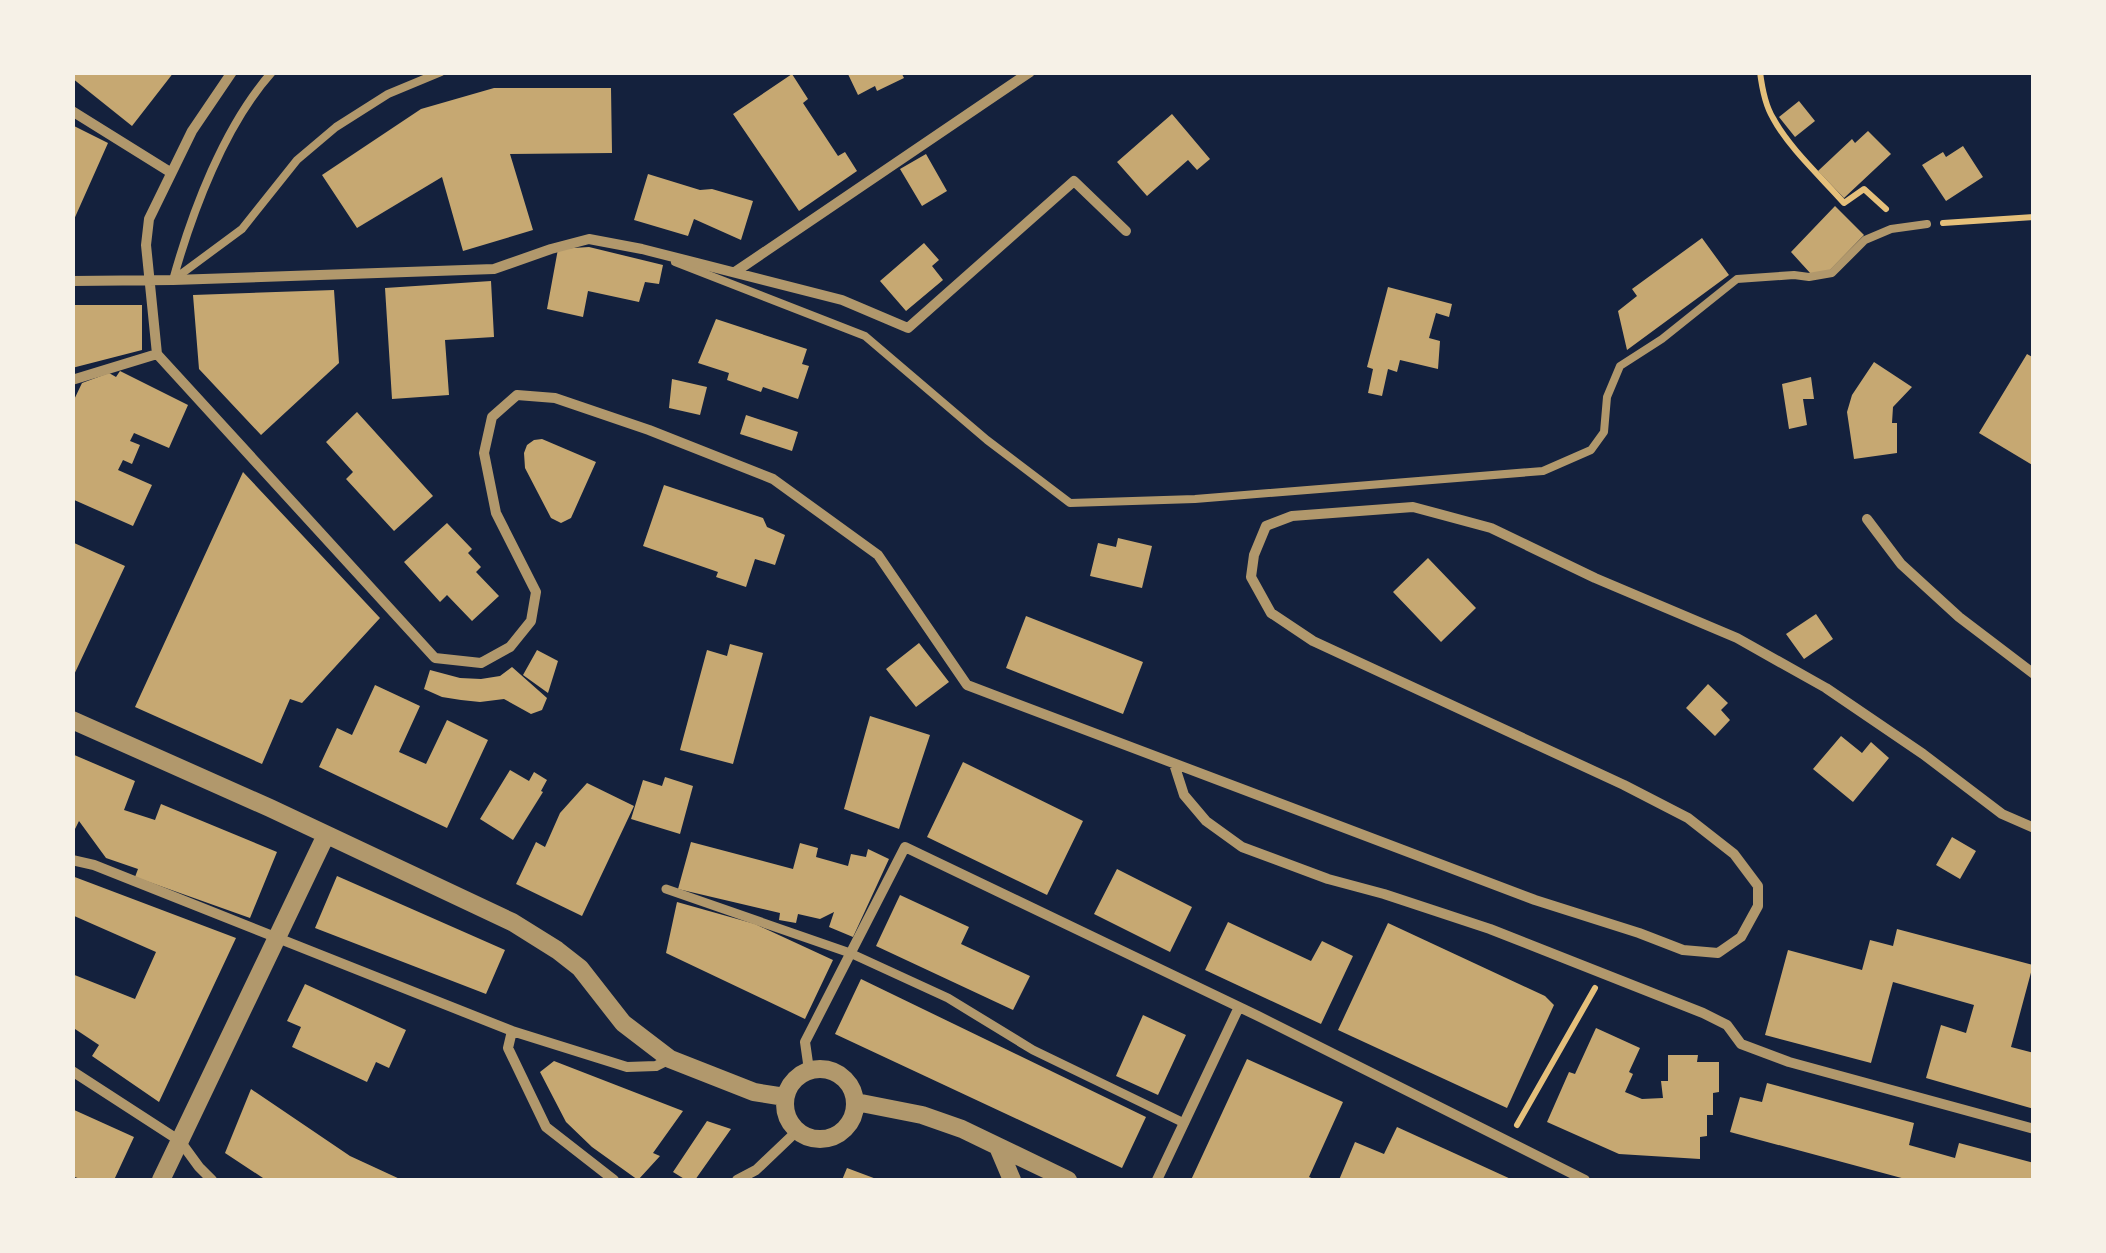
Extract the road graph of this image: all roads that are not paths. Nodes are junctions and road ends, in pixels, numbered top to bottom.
1 (232, 72) edge
2 (272, 72) edge
3 (441, 72) edge
4 (1030, 72) edge
5 (72, 111) edge
6 (170, 172) junction
7 (1927, 224) road end
8 (1126, 232) dead end
9 (642, 249) junction
10 (734, 272) junction
11 (150, 280) junction
12 (173, 280) junction
13 (72, 281) edge
14 (157, 354) junction
15 (72, 380) edge
16 (1867, 518) dead end
17 (2034, 674) edge
18 (72, 720) edge
19 (1174, 764) junction
20 (2034, 828) edge
21 (326, 835) junction
22 (72, 860) edge
23 (666, 889) dead end
24 (278, 939) junction
25 (850, 954) junction
26 (1239, 1007) junction
27 (512, 1031) junction
28 (670, 1059) junction
29 (809, 1070) junction
30 (72, 1071) edge
31 (786, 1098) junction
32 (856, 1102) junction
33 (1184, 1123) junction
34 (2034, 1129) edge
35 (797, 1131) junction
36 (180, 1141) junction
37 (998, 1146) junction
38 (162, 1180) edge
39 (212, 1180) edge
40 (614, 1180) edge
41 (737, 1180) edge
42 (1012, 1180) edge
43 (1068, 1180) edge
44 (1156, 1180) edge
45 (1586, 1180) edge

1 - 6 street
2 - 12 lane
3 - 12 lane
4 - 10 street
5 - 6 street
6 - 11 street
7 - 9 lane
8 - 10 street
9 - 10 street
9 - 12 street
11 - 12 street
11 - 13 street
11 - 14 street
14 - 15 street
14 - 19 street
16 - 17 street
18 - 21 street
19 - 20 street
19 - 34 street
21 - 24 street
21 - 28 street
22 - 24 street
23 - 25 street
24 - 27 street
24 - 36 street
25 - 26 street
25 - 29 street
25 - 33 street
26 - 33 street
26 - 45 street
27 - 28 street
27 - 40 street
28 - 31 street
29 - 31 street
29 - 32 street
30 - 36 street
31 - 35 street
32 - 35 street
32 - 37 street
33 - 44 street
35 - 41 street
36 - 38 street
36 - 39 street
37 - 42 street
37 - 43 street

